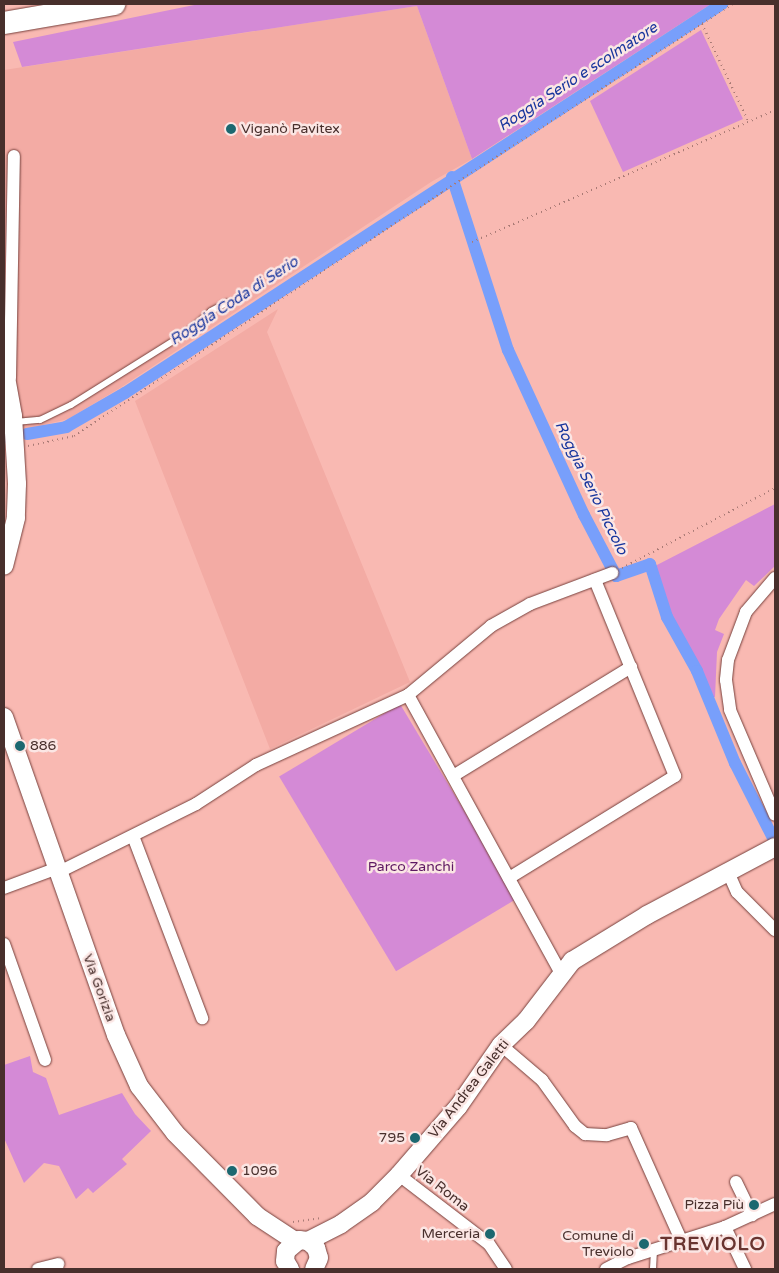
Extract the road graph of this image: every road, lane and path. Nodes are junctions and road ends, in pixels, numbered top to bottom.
1 (114, 4) edge
2 (733, 4) edge
3 (4, 23) edge
4 (702, 24) junction
5 (775, 110) edge
6 (748, 122) junction
7 (14, 156) dead end
8 (472, 242) dead end
9 (228, 302) dead end
10 (4, 366) edge
11 (9, 391) junction
12 (20, 436) junction
13 (775, 488) edge
14 (4, 566) edge
15 (612, 573) joint
16 (775, 578) edge
17 (595, 580) junction
18 (631, 668) junction
19 (408, 695) junction
20 (4, 717) edge
21 (453, 776) junction
22 (775, 815) edge
23 (134, 836) junction
24 (775, 846) edge
25 (56, 871) junction
26 (728, 872) junction
27 (509, 878) junction
28 (4, 888) edge
29 (775, 930) edge
30 (4, 944) edge
31 (561, 973) junction
32 (202, 1018) dead end
33 (501, 1045) junction
34 (46, 1060) dead end
35 (399, 1175) junction
36 (736, 1182) dead end
37 (775, 1204) edge
38 (752, 1215) junction
39 (262, 1220) junction
40 (284, 1220) dead end
41 (334, 1220) junction
42 (725, 1227) junction
43 (682, 1242) junction
44 (654, 1252) junction
45 (311, 1257) edge
46 (58, 1264) dead end
47 (287, 1265) edge
48 (38, 1269) edge
49 (73, 1269) edge
50 (78, 1269) edge
51 (506, 1269) edge
52 (606, 1269) edge
53 (654, 1269) edge
54 (745, 1269) edge

1 - 3 highway
2 - 4 path
4 - 6 path
4 - 12 path
5 - 6 path
6 - 8 path
7 - 11 street
9 - 12 lane
10 - 11 street
11 - 12 street
12 - 14 street
13 - 15 path
15 - 17 street
16 - 22 street
17 - 18 street
17 - 19 street
18 - 21 street
18 - 27 street
19 - 21 street
19 - 23 street
20 - 25 street, Via Gorizia
21 - 27 street
23 - 25 street
23 - 32 street
24 - 26 street, Via Andrea Galetti
25 - 28 street
25 - 39 street, Via Gorizia
26 - 29 street
26 - 31 street, Via Andrea Galetti
27 - 31 street
30 - 34 street
31 - 33 street, Via Andrea Galetti
33 - 35 street, Via Andrea Galetti
33 - 43 street
35 - 41 street, Via Andrea Galetti
35 - 51 street, Via Roma
36 - 38 street
37 - 38 street
38 - 42 street
39 - 45 street, Via Gorizia
39 - 47 street, Via Gorizia
40 - 41 path
41 - 45 street, Via Andrea Galetti
42 - 43 street
42 - 54 street
43 - 44 street
44 - 52 street
44 - 53 lane
45 - 47 street, Via Andrea Galetti
46 - 48 street
49 - 50 path

